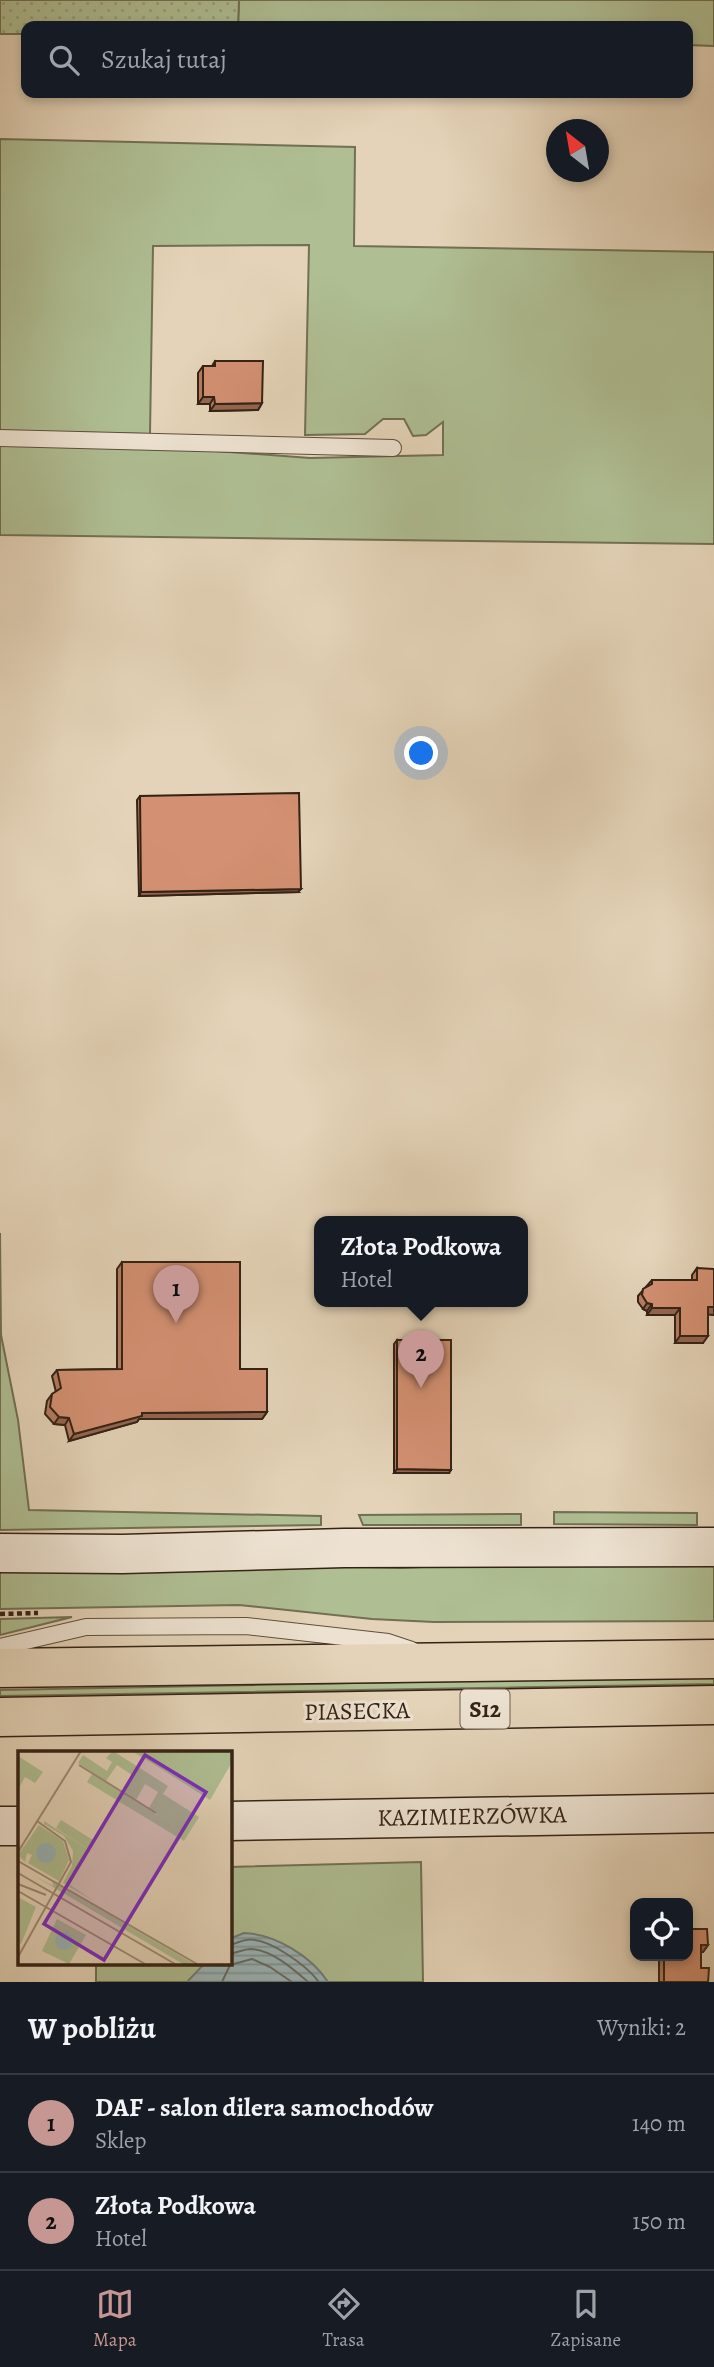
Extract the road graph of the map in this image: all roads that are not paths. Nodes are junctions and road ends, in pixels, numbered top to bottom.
1 (0, 438) edge
2 (393, 448) dead end
3 (714, 1547) edge
4 (0, 1553) edge
5 (0, 1647) edge
6 (714, 1659) edge
7 (444, 1662) junction
8 (0, 1668) edge
9 (714, 1705) edge
10 (0, 1717) edge
11 (714, 1813) edge
12 (231, 1821) edge
13 (0, 1826) edge
14 (18, 1826) edge

1 - 2 lane
3 - 4 street
5 - 7 lane
6 - 7 highway, PIASECKA / S12
7 - 8 highway, PIASECKA / S12
9 - 10 highway, PIASECKA / S12
11 - 12 street, KAZIMIERZÓWKA
13 - 14 street

